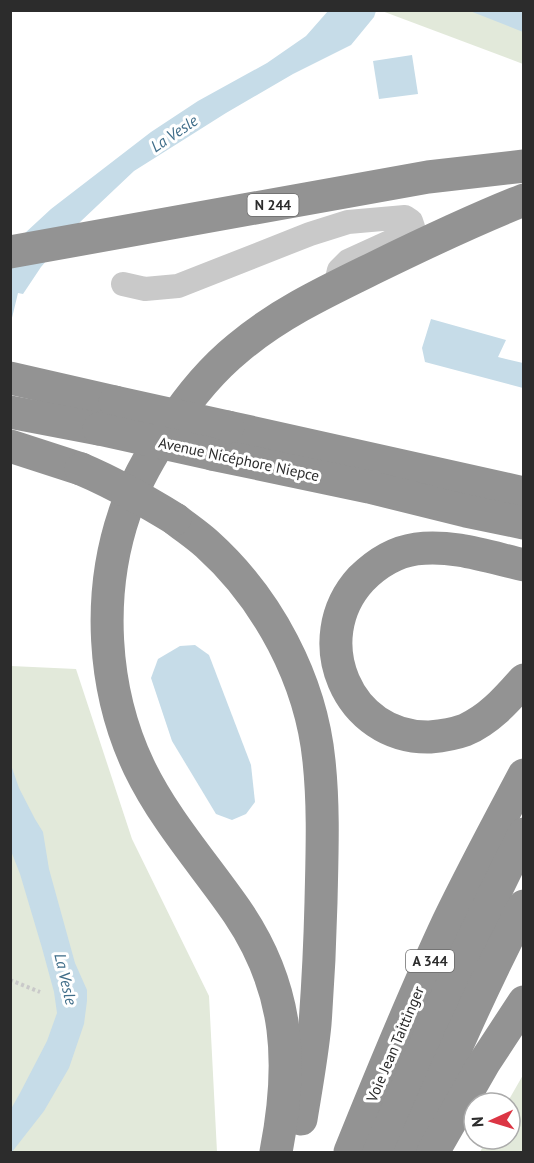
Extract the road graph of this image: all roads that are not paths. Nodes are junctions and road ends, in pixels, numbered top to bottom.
1 (524, 153) edge
2 (524, 165) edge
3 (428, 177) junction
4 (524, 200) edge
5 (10, 252) edge
6 (123, 284) dead end
7 (335, 287) junction
8 (10, 378) edge
9 (10, 412) edge
10 (107, 415) junction
11 (220, 441) junction
12 (10, 446) edge
13 (10, 453) edge
14 (81, 469) junction
15 (524, 493) edge
16 (466, 511) junction
17 (524, 524) edge
18 (524, 532) edge
19 (524, 565) edge
20 (524, 680) edge
21 (524, 775) edge
22 (524, 834) edge
23 (524, 906) edge
24 (524, 1002) edge
25 (276, 1152) edge
26 (295, 1152) edge
27 (350, 1152) edge
28 (379, 1152) edge
29 (411, 1152) edge
30 (433, 1152) edge

1 - 3 highway
2 - 3 highway, N 244
3 - 5 highway, N 244
4 - 7 highway
6 - 7 lane
7 - 25 highway
8 - 10 highway
9 - 10 highway
10 - 11 highway, bridge
11 - 15 highway
11 - 16 highway, Avenue Nicéphore Niepce
12 - 14 highway
13 - 14 highway
14 - 26 highway, bridge
16 - 17 highway
16 - 18 highway
19 - 20 highway
21 - 27 highway, Voie Jean Taittinger / A 344
22 - 28 highway, Voie Jean Taittinger / A 344
23 - 29 highway
24 - 30 highway

